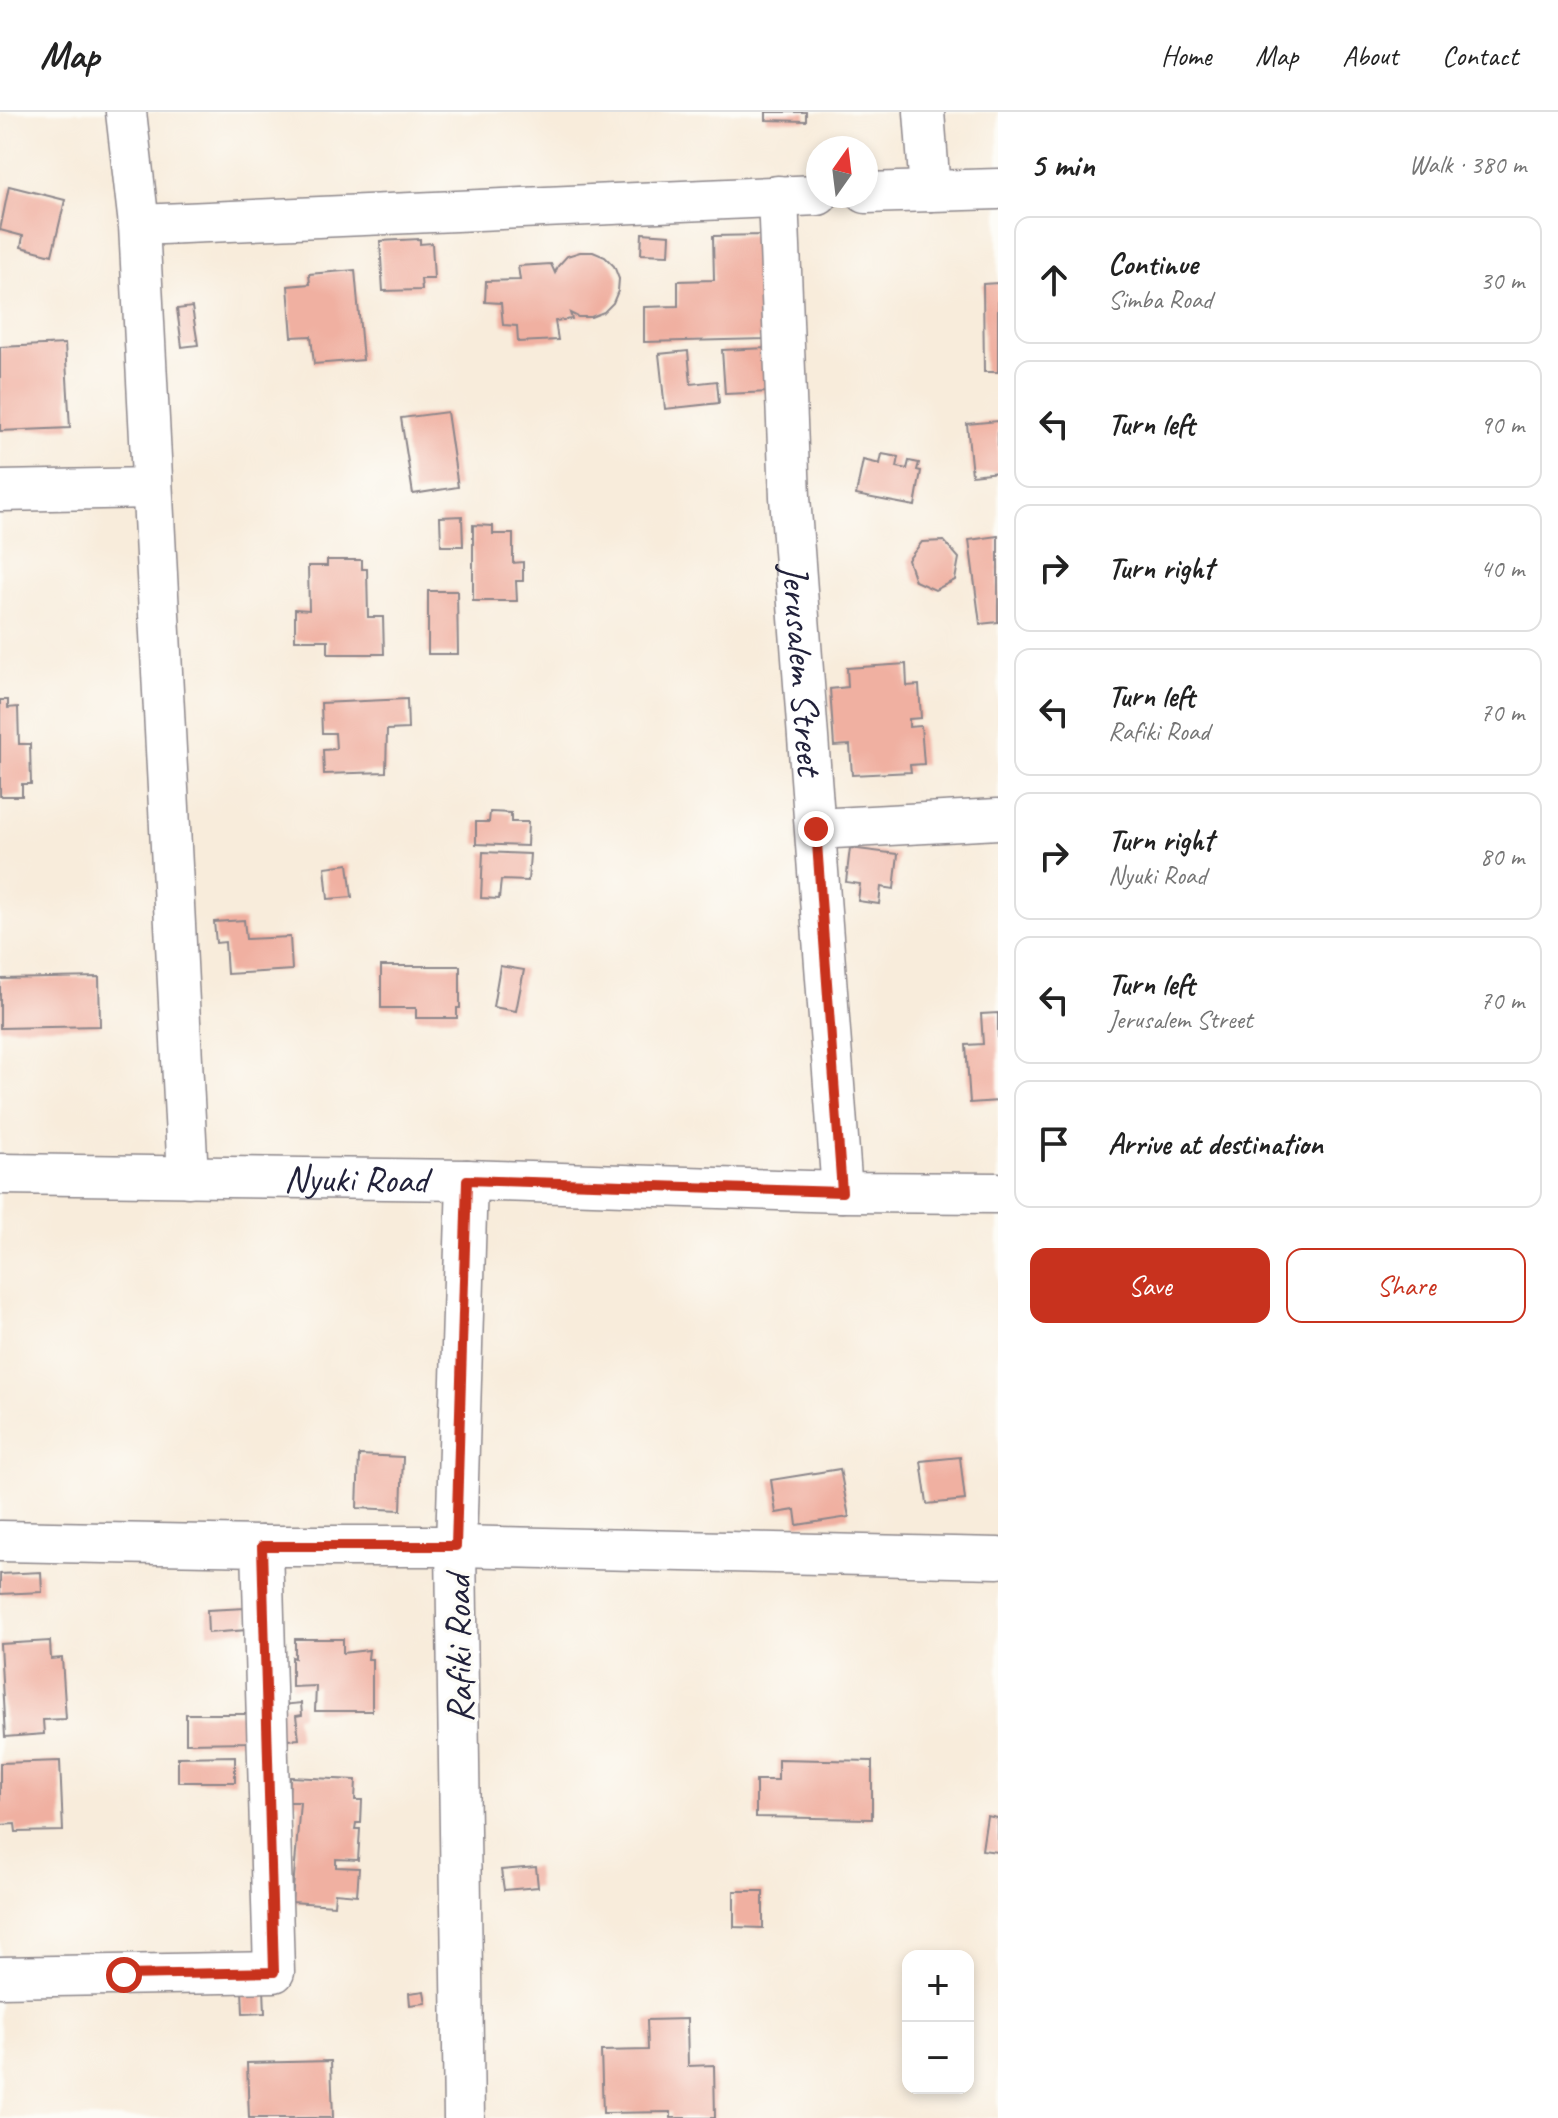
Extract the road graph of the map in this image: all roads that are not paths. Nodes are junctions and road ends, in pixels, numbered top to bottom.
1 (126, 112) edge
2 (924, 112) edge
3 (998, 189) edge
4 (930, 191) junction
5 (878, 193) edge
6 (806, 195) edge
7 (778, 196) junction
8 (139, 225) junction
9 (152, 488) junction
10 (0, 491) edge
11 (998, 819) edge
12 (816, 829) junction
13 (0, 1174) edge
14 (188, 1177) junction
15 (467, 1180) junction
16 (842, 1192) junction
17 (998, 1193) edge
18 (0, 1541) edge
19 (262, 1546) junction
20 (456, 1546) junction
21 (998, 1558) edge
22 (0, 1977) edge
23 (464, 2118) edge

1 - 8 street
2 - 4 street
3 - 4 street
4 - 5 street
6 - 7 street
7 - 8 street
7 - 12 street, Jerusalem Street
8 - 9 street
9 - 10 street
9 - 14 street
11 - 12 street
12 - 16 street, Jerusalem Street
13 - 14 street, Nyuki Road
14 - 15 street, Nyuki Road
15 - 16 street, Nyuki Road
15 - 20 street, Rafiki Road
16 - 17 street, Nyuki Road
18 - 19 street
19 - 20 street
19 - 22 street
20 - 21 street
20 - 23 street, Rafiki Road

